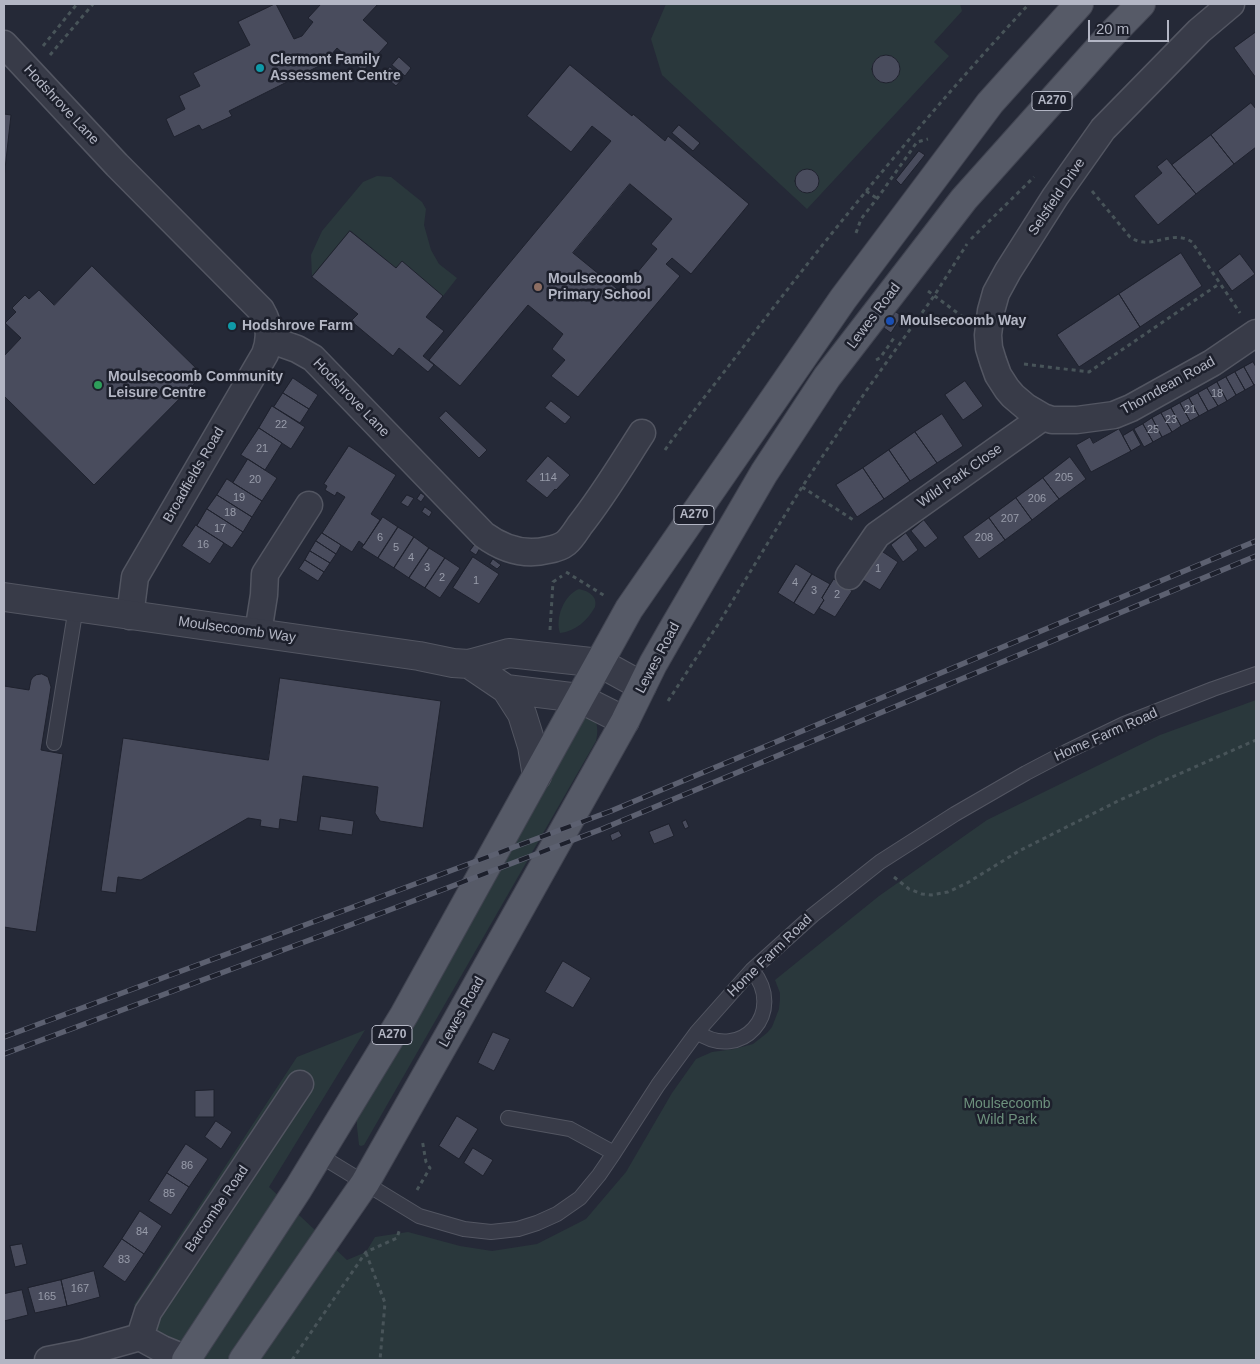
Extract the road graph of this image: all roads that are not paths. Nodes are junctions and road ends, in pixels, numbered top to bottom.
1 (1079, 4) edge
2 (1141, 4) edge
3 (1231, 4) edge
4 (4, 44) edge
5 (1256, 333) edge
6 (269, 339) junction
7 (1042, 417) junction
8 (642, 433) dead end
9 (309, 505) dead end
10 (849, 576) dead end
11 (4, 597) edge
12 (76, 607) junction
13 (130, 616) junction
14 (258, 633) junction
15 (600, 663) junction
16 (469, 664) junction
17 (1256, 674) edge
18 (642, 686) junction
19 (506, 689) junction
20 (580, 698) junction
21 (625, 720) junction
22 (54, 743) dead end
23 (537, 776) junction
24 (752, 970) junction
25 (696, 1032) junction
26 (300, 1084) dead end
27 (508, 1118) dead end
28 (614, 1154) junction
29 (319, 1155) junction
30 (365, 1183) junction
31 (140, 1337) junction
32 (48, 1360) edge
33 (187, 1360) edge
34 (243, 1360) edge

1 - 15 main road, A270
2 - 18 main road, Lewes Road / A270
3 - 7 street, Selsfield Drive
4 - 6 street, Hodshrove Lane
5 - 7 street, Thorndean Road
6 - 8 street, Hodshrove Lane
6 - 13 street, Broadfields Road
7 - 10 street, Wild Park Close
9 - 14 street
11 - 12 street, Moulsecoomb Way
12 - 13 street, Moulsecoomb Way
12 - 22 lane
13 - 14 street, Moulsecoomb Way
14 - 16 street, Moulsecoomb Way
15 - 16 street, Moulsecoomb Way
15 - 18 street, Moulsecoomb Way
15 - 20 main road, A270
16 - 19 street, Moulsecoomb Way
17 - 24 lane, Home Farm Road
18 - 21 main road, Lewes Road / A270
19 - 20 street, Moulsecoomb Way
19 - 23 street
20 - 21 street, Moulsecoomb Way
20 - 23 main road, A270
21 - 30 main road, Lewes Road / A270
23 - 29 main road, A270
24 - 25 lane, Home Farm Road
24 - 25 lane
25 - 28 lane, Home Farm Road
26 - 31 street, Barcombe Road
27 - 28 lane
28 - 30 lane, Home Farm Road
29 - 30 lane, Home Farm Road
29 - 33 main road, A270
30 - 34 main road, Lewes Road / A270
31 - 32 street
31 - 33 street

